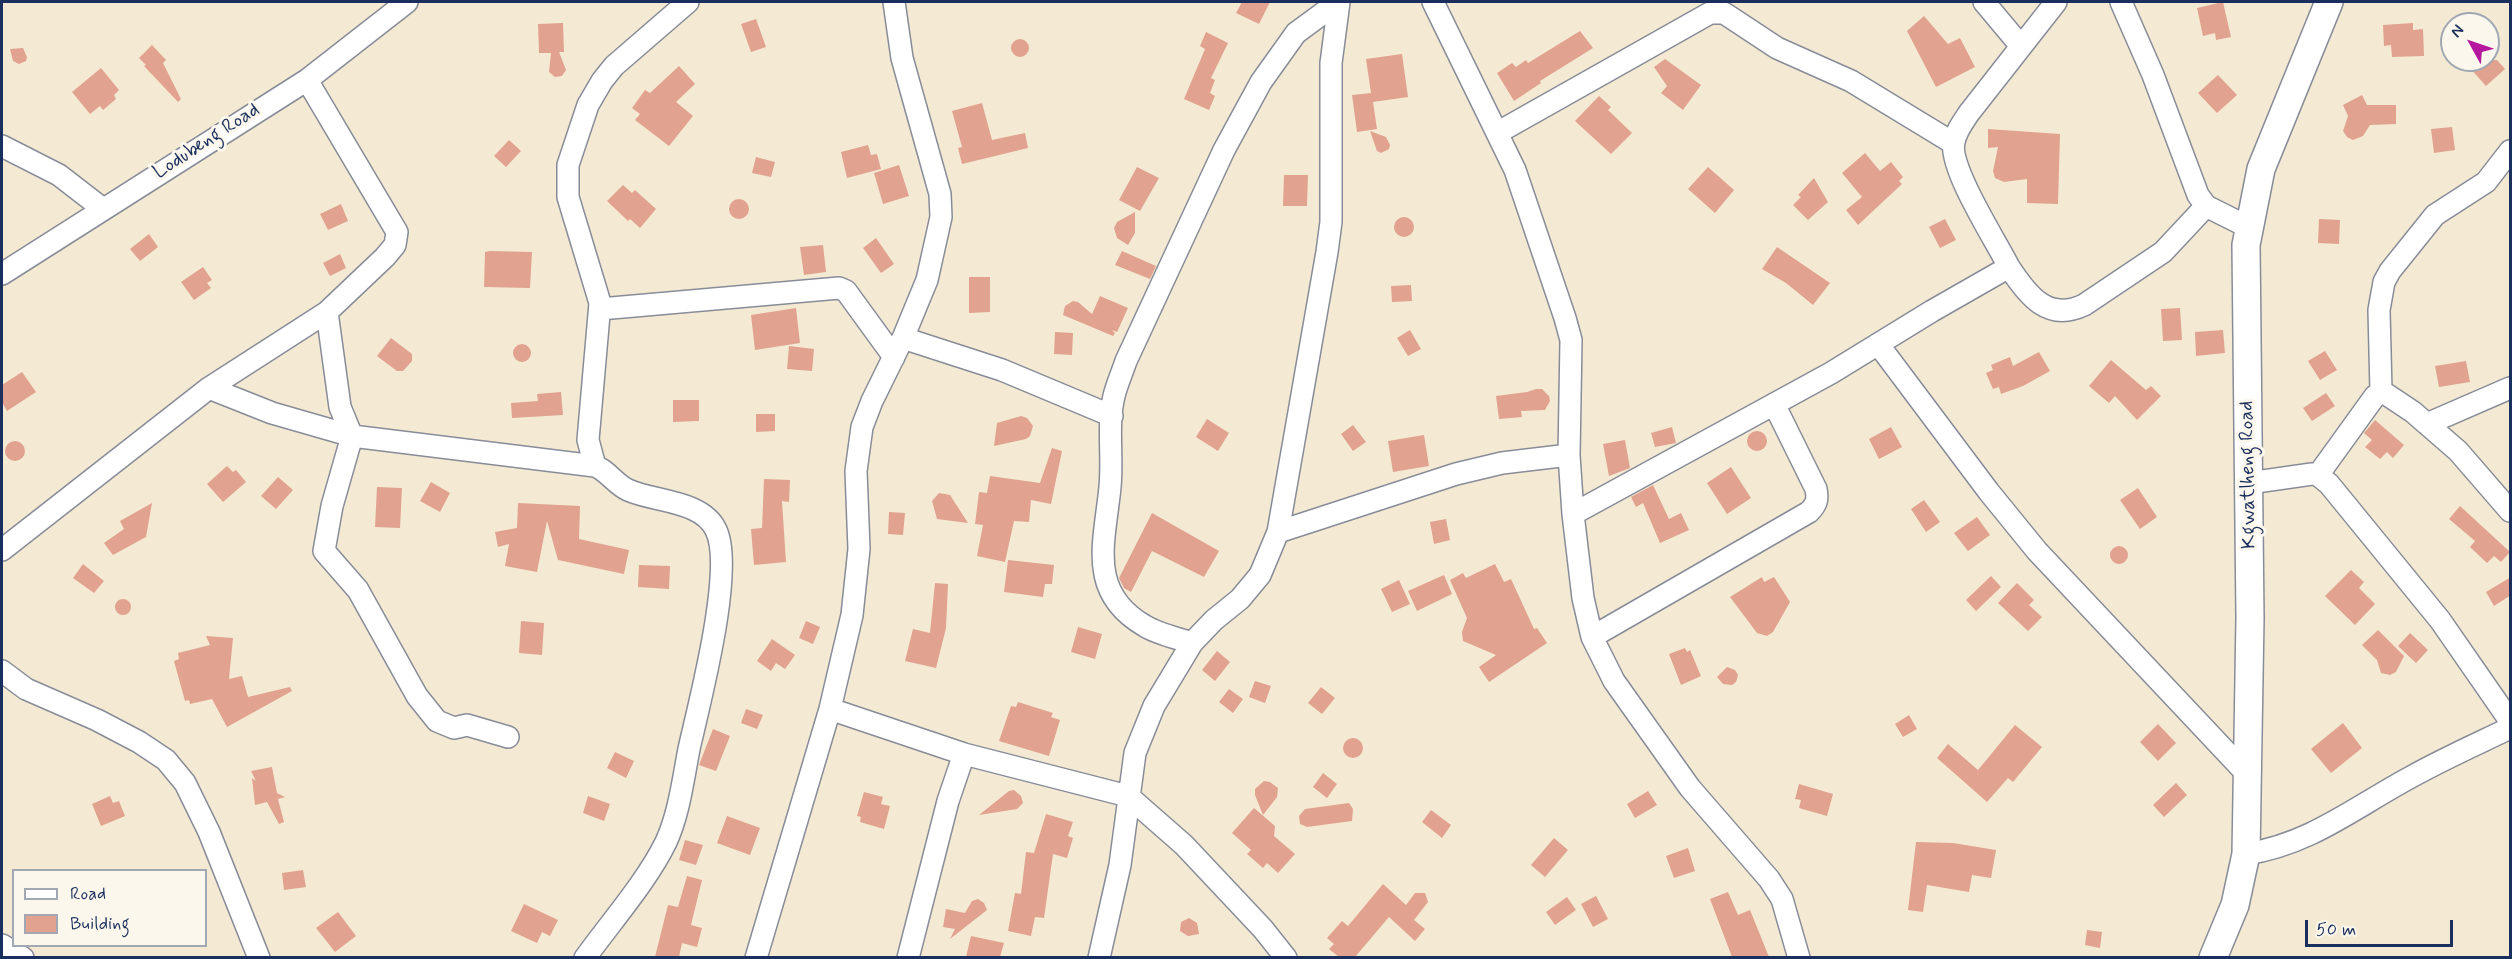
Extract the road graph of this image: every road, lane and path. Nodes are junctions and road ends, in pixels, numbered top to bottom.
1 (407, 2) edge
2 (688, 2) edge
3 (894, 2) edge
4 (1338, 2) edge
5 (1433, 2) edge
6 (1984, 2) edge
7 (2056, 2) edge
8 (2121, 2) edge
9 (2330, 2) edge
10 (2020, 45) junction
11 (307, 80) junction
12 (1497, 133) junction
13 (1953, 143) junction
14 (2, 146) edge
15 (2511, 151) edge
16 (2206, 206) junction
17 (103, 209) junction
18 (2250, 228) junction
19 (2010, 267) junction
20 (2, 274) edge
21 (600, 309) junction
22 (327, 312) junction
23 (1878, 344) junction
24 (899, 347) junction
25 (209, 388) junction
26 (2511, 388) edge
27 (2381, 392) junction
28 (1774, 404) junction
29 (1112, 416) junction
30 (2427, 424) junction
31 (352, 436) junction
32 (1569, 455) junction
33 (595, 466) junction
34 (2318, 475) junction
35 (2249, 483) junction
36 (2511, 511) edge
37 (1573, 514) junction
38 (1278, 532) junction
39 (2, 550) edge
40 (1592, 637) junction
41 (1192, 643) junction
42 (2, 671) edge
43 (830, 709) junction
44 (2511, 721) edge
45 (2511, 728) edge
46 (508, 737) dead end
47 (964, 754) junction
48 (2246, 773) junction
49 (1128, 796) junction
50 (2246, 854) junction
51 (2, 945) edge
52 (23, 957) edge
53 (259, 957) edge
54 (585, 957) edge
55 (756, 957) edge
56 (908, 957) edge
57 (1099, 957) edge
58 (1286, 957) edge
59 (1799, 957) edge
60 (2213, 957) edge

1 - 11 street, Lodubeng Road
2 - 21 street
3 - 24 street
4 - 29 street
4 - 38 street
5 - 12 street
6 - 10 street
7 - 10 street
8 - 16 street
9 - 18 street, Kgwatlheng Road
10 - 13 street
11 - 17 street, Lodubeng Road
11 - 22 street
12 - 13 street
12 - 32 street
13 - 19 street
14 - 17 street
15 - 27 street
16 - 18 street
16 - 19 street
17 - 20 street, Lodubeng Road
18 - 35 street, Kgwatlheng Road
19 - 23 street
21 - 24 street
21 - 33 street
22 - 25 street
22 - 31 street
23 - 28 street
23 - 48 street
24 - 29 street
24 - 43 street
25 - 31 street
25 - 39 street
26 - 30 street
27 - 30 street
27 - 34 street
28 - 37 street
28 - 40 street
29 - 41 street
30 - 36 street
31 - 33 street
31 - 46 street
32 - 37 street
32 - 38 street
33 - 54 street
34 - 35 street
34 - 44 street
35 - 48 street, Kgwatlheng Road
37 - 40 street
38 - 41 street
40 - 59 street
41 - 49 street
42 - 53 street
43 - 47 street
43 - 55 street
45 - 50 street
47 - 49 street
47 - 56 street
48 - 50 street, Kgwatlheng Road
49 - 57 street
49 - 58 street
50 - 60 street, Kgwatlheng Road
51 - 52 street

